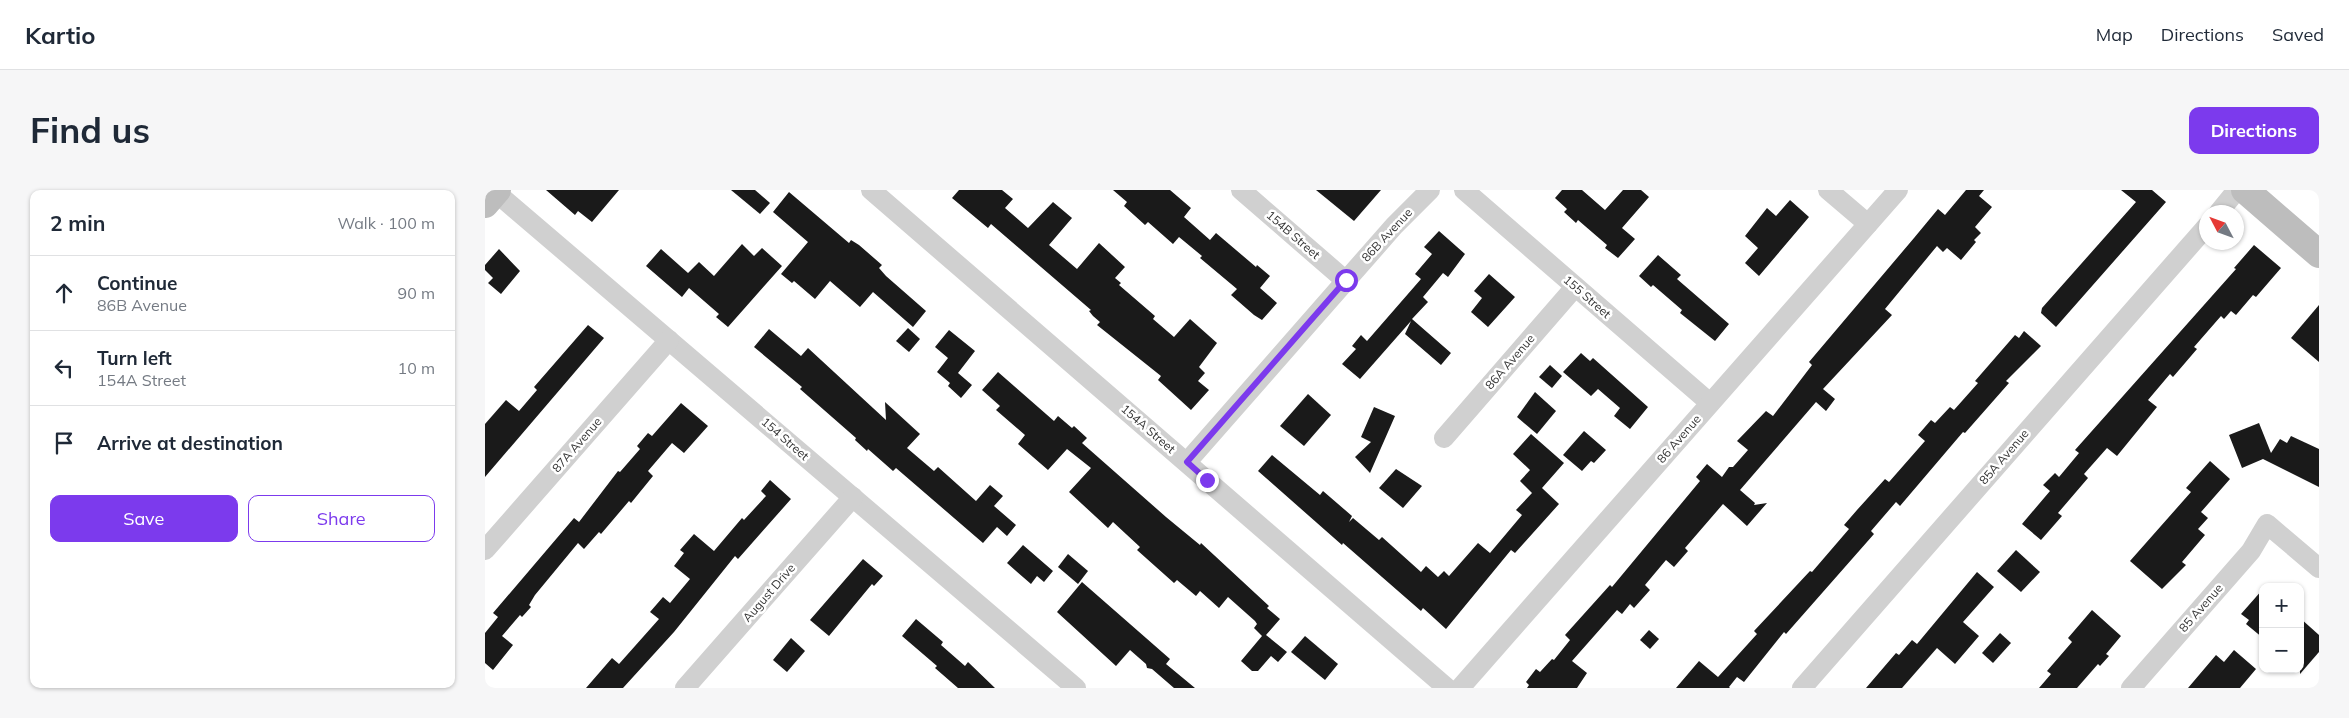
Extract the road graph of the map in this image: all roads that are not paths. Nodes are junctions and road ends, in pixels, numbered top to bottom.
1 (871, 190) edge
2 (1241, 190) edge
3 (1430, 190) edge
4 (1463, 190) edge
5 (1827, 190) edge
6 (1898, 190) edge
7 (2237, 190) edge
8 (2245, 190) edge
9 (493, 194) edge
10 (2225, 205) edge
11 (1868, 224) junction
12 (2199, 235) edge
13 (2319, 254) edge
14 (1346, 280) junction
15 (1575, 287) junction
16 (669, 340) junction
17 (1711, 403) junction
18 (1444, 438) dead end
19 (1187, 462) junction
20 (853, 497) junction
21 (485, 550) edge
22 (2319, 568) edge
23 (685, 688) edge
24 (1076, 688) edge
25 (1447, 688) edge
26 (1460, 688) edge
27 (1803, 688) edge
28 (2131, 688) edge

1 - 19 street, 154A Street
2 - 14 street, 154B Street
3 - 14 street, 86B Avenue
4 - 15 street, 155 Street
5 - 11 street
6 - 11 street, 86 Avenue
7 - 10 street
8 - 13 street
9 - 16 street, 154 Street
11 - 17 street, 86 Avenue
12 - 27 street, 85A Avenue
14 - 19 street, 86B Avenue
15 - 17 street, 155 Street
15 - 18 street, 86A Avenue
16 - 20 street, 154 Street
16 - 21 street, 87A Avenue
17 - 26 street, 86 Avenue
19 - 25 street, 154A Street
20 - 23 street, August Drive
20 - 24 street, 154 Street
22 - 28 street, 85 Avenue

